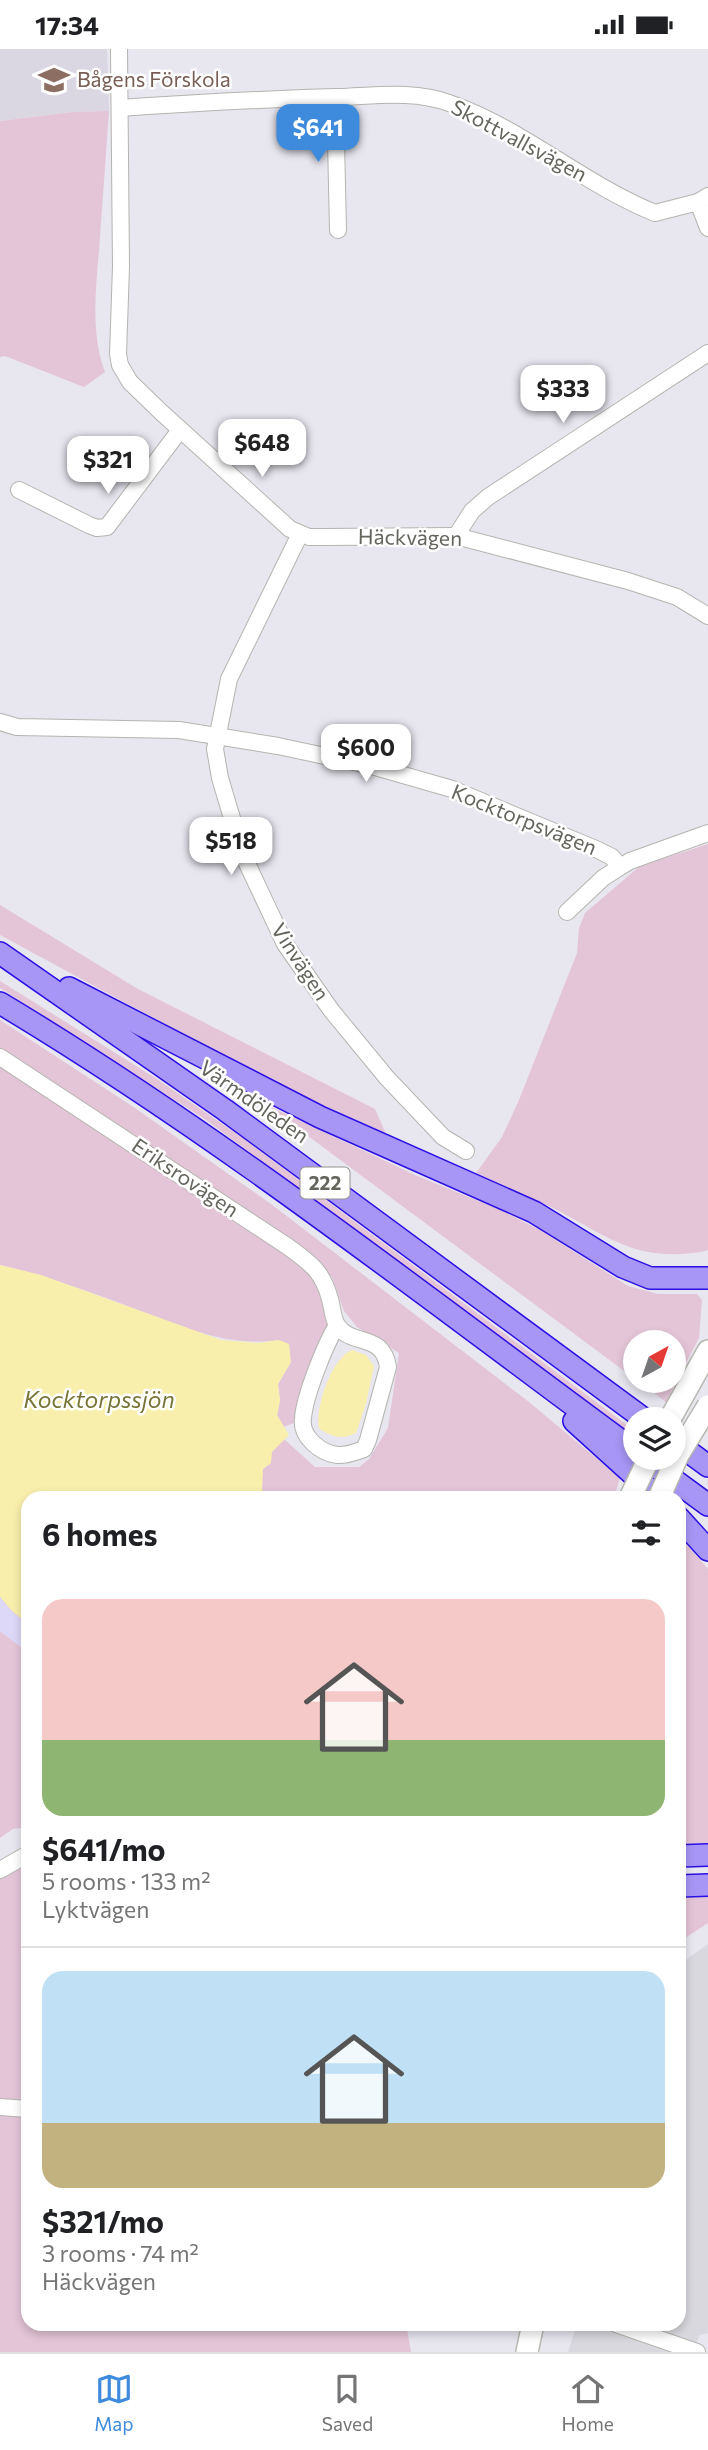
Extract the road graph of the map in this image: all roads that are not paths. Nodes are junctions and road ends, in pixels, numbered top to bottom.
1 (119, 49) edge
2 (335, 97) junction
3 (120, 108) junction
4 (703, 199) edge
5 (708, 228) edge
6 (338, 230) dead end
7 (708, 353) edge
8 (180, 430) junction
9 (19, 490) dead end
10 (300, 534) junction
11 (456, 536) junction
12 (708, 616) edge
13 (0, 722) edge
14 (216, 736) junction
15 (708, 833) edge
16 (620, 867) junction
17 (567, 912) dead end
18 (0, 953) edge
19 (0, 1003) edge
20 (0, 1057) edge
21 (466, 1151) dead end
22 (708, 1278) edge
23 (337, 1325) junction
24 (481, 1338) junction
25 (708, 1351) edge
26 (708, 1406) edge
27 (628, 1407) edge
28 (677, 1407) edge
29 (623, 1442) edge
30 (686, 1450) edge
31 (708, 1466) edge
32 (641, 1470) edge
33 (662, 1470) edge
34 (633, 1491) edge
35 (651, 1491) edge
36 (662, 1491) edge
37 (708, 1505) edge
38 (686, 1526) edge
39 (708, 1550) edge
40 (708, 1855) edge
41 (686, 1856) edge
42 (21, 1858) edge
43 (0, 1870) edge
44 (0, 2107) edge
45 (21, 2108) edge
46 (532, 2331) edge
47 (636, 2331) edge
48 (527, 2352) edge
49 (697, 2352) edge

1 - 3 street
2 - 3 street, Skottvallsvägen
2 - 4 street, Skottvallsvägen
2 - 6 street
3 - 8 street
4 - 5 street
7 - 11 street
8 - 9 street
8 - 10 street
10 - 11 street, Häckvägen
10 - 14 street, Vinvägen
11 - 12 street, Häckvägen
13 - 14 street, Kocktorpsvägen
14 - 16 street, Kocktorpsvägen
14 - 21 street, Vinvägen
15 - 16 street, Kocktorpsvägen
16 - 17 street
18 - 22 highway
18 - 27 highway, Värmdöleden / 222
19 - 24 highway, 222
20 - 23 street, Eriksrovägen
23 - 23 street
24 - 29 highway, 222
24 - 35 highway
25 - 28 main road
26 - 36 main road, bridge
30 - 31 highway
32 - 34 main road, bridge
33 - 37 highway
38 - 39 highway
40 - 41 highway
42 - 43 street
44 - 45 street
46 - 48 main road
47 - 49 street

